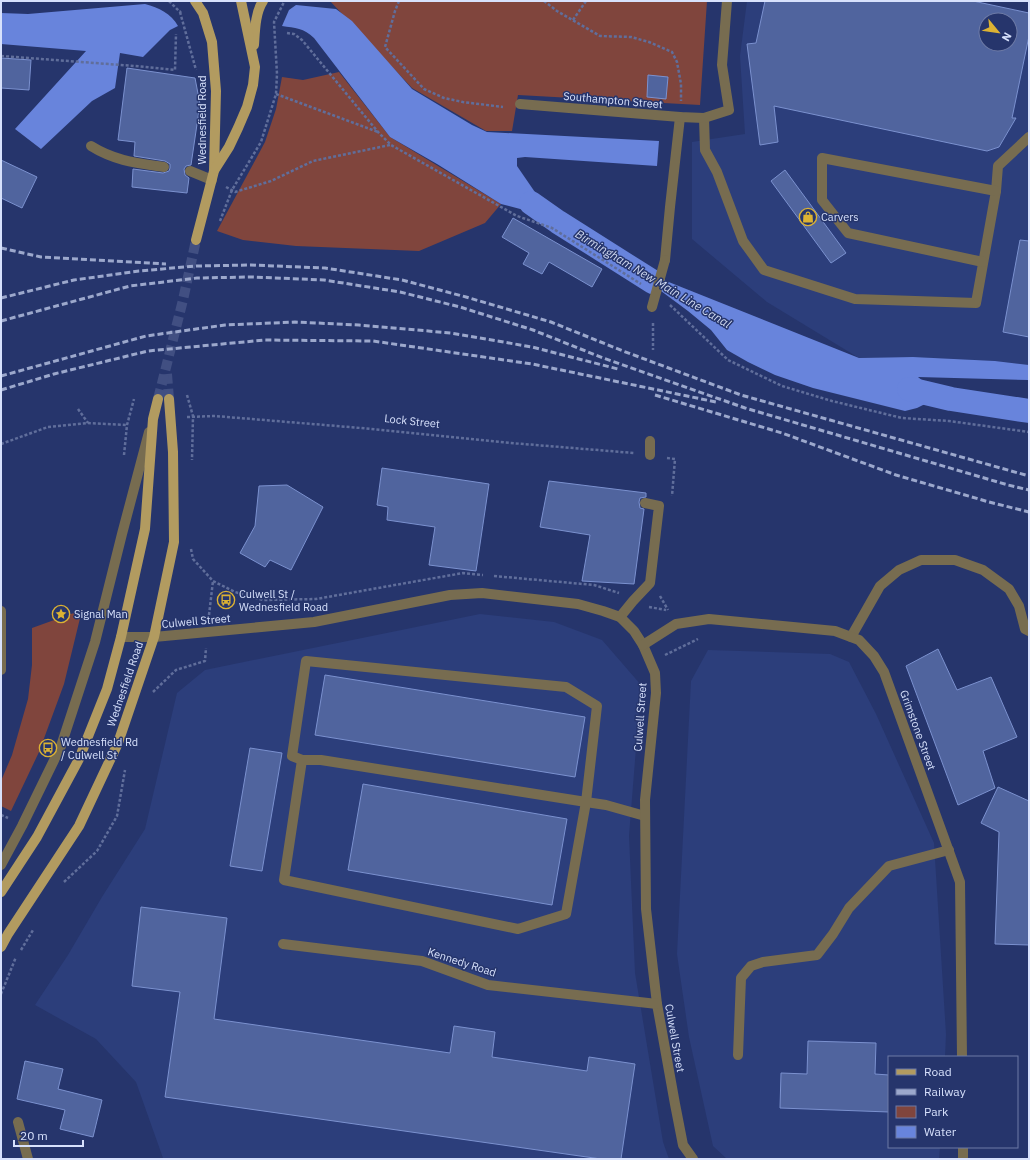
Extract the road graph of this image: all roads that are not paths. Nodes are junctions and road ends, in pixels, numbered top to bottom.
1 (195, 1) edge
2 (241, 1) edge
3 (263, 1) edge
4 (727, 1) edge
5 (253, 54) junction
6 (520, 104) road end
7 (680, 117) junction
8 (704, 118) junction
9 (1029, 137) edge
10 (91, 146) dead end
11 (164, 167) dead end
12 (190, 171) dead end
13 (213, 176) junction
14 (996, 191) junction
15 (196, 240) tunnel mouth
16 (983, 262) junction
17 (652, 307) road end
18 (158, 399) tunnel mouth
19 (169, 399) tunnel mouth
20 (153, 419) junction
21 (650, 441) dead end
22 (650, 455) road end
23 (645, 503) dead end
24 (1, 611) edge
25 (620, 617) junction
26 (1029, 631) edge
27 (121, 637) junction
28 (154, 637) junction
29 (851, 637) junction
30 (643, 645) junction
31 (1, 670) edge
32 (302, 760) junction
33 (586, 802) junction
34 (645, 816) junction
35 (948, 850) junction
36 (1, 865) edge
37 (1, 892) edge
38 (283, 944) dead end
39 (1, 947) edge
40 (657, 1004) junction
41 (738, 1055) dead end
42 (962, 1056) edge
43 (18, 1122) dead end
44 (963, 1148) edge
45 (28, 1159) edge
46 (693, 1159) edge
47 (963, 1159) edge

1 - 13 main road, Wednesfield Road
2 - 5 main road
3 - 5 main road
4 - 8 street
5 - 13 main road, Wednesfield Road
6 - 7 street, Southampton Street
7 - 8 street, Southampton Street
7 - 17 street, bridge
8 - 16 street
9 - 14 street
10 - 11 street
12 - 13 street
13 - 15 main road, Wednesfield Road
14 - 16 street
14 - 16 street
18 - 20 main road, Wednesfield Road
19 - 28 main road, Wednesfield Road
20 - 27 main road, Wednesfield Road
20 - 36 street, Wednesfield Road
21 - 22 street
23 - 25 street
24 - 31 street
25 - 28 street, Culwell Street
25 - 30 street, Culwell Street
26 - 29 street
27 - 28 street, Culwell Street
27 - 37 main road, Wednesfield Road
28 - 39 main road, Wednesfield Road
29 - 30 street, Grimstone Street
29 - 35 street, Grimstone Street
30 - 34 street, Culwell Street
32 - 33 street
32 - 33 street
32 - 33 street
33 - 34 street
34 - 40 street, Culwell Street
35 - 41 street
35 - 42 street, Grimstone Street
38 - 40 street, Kennedy Road
40 - 46 street, Culwell Street
43 - 45 street
44 - 47 street

